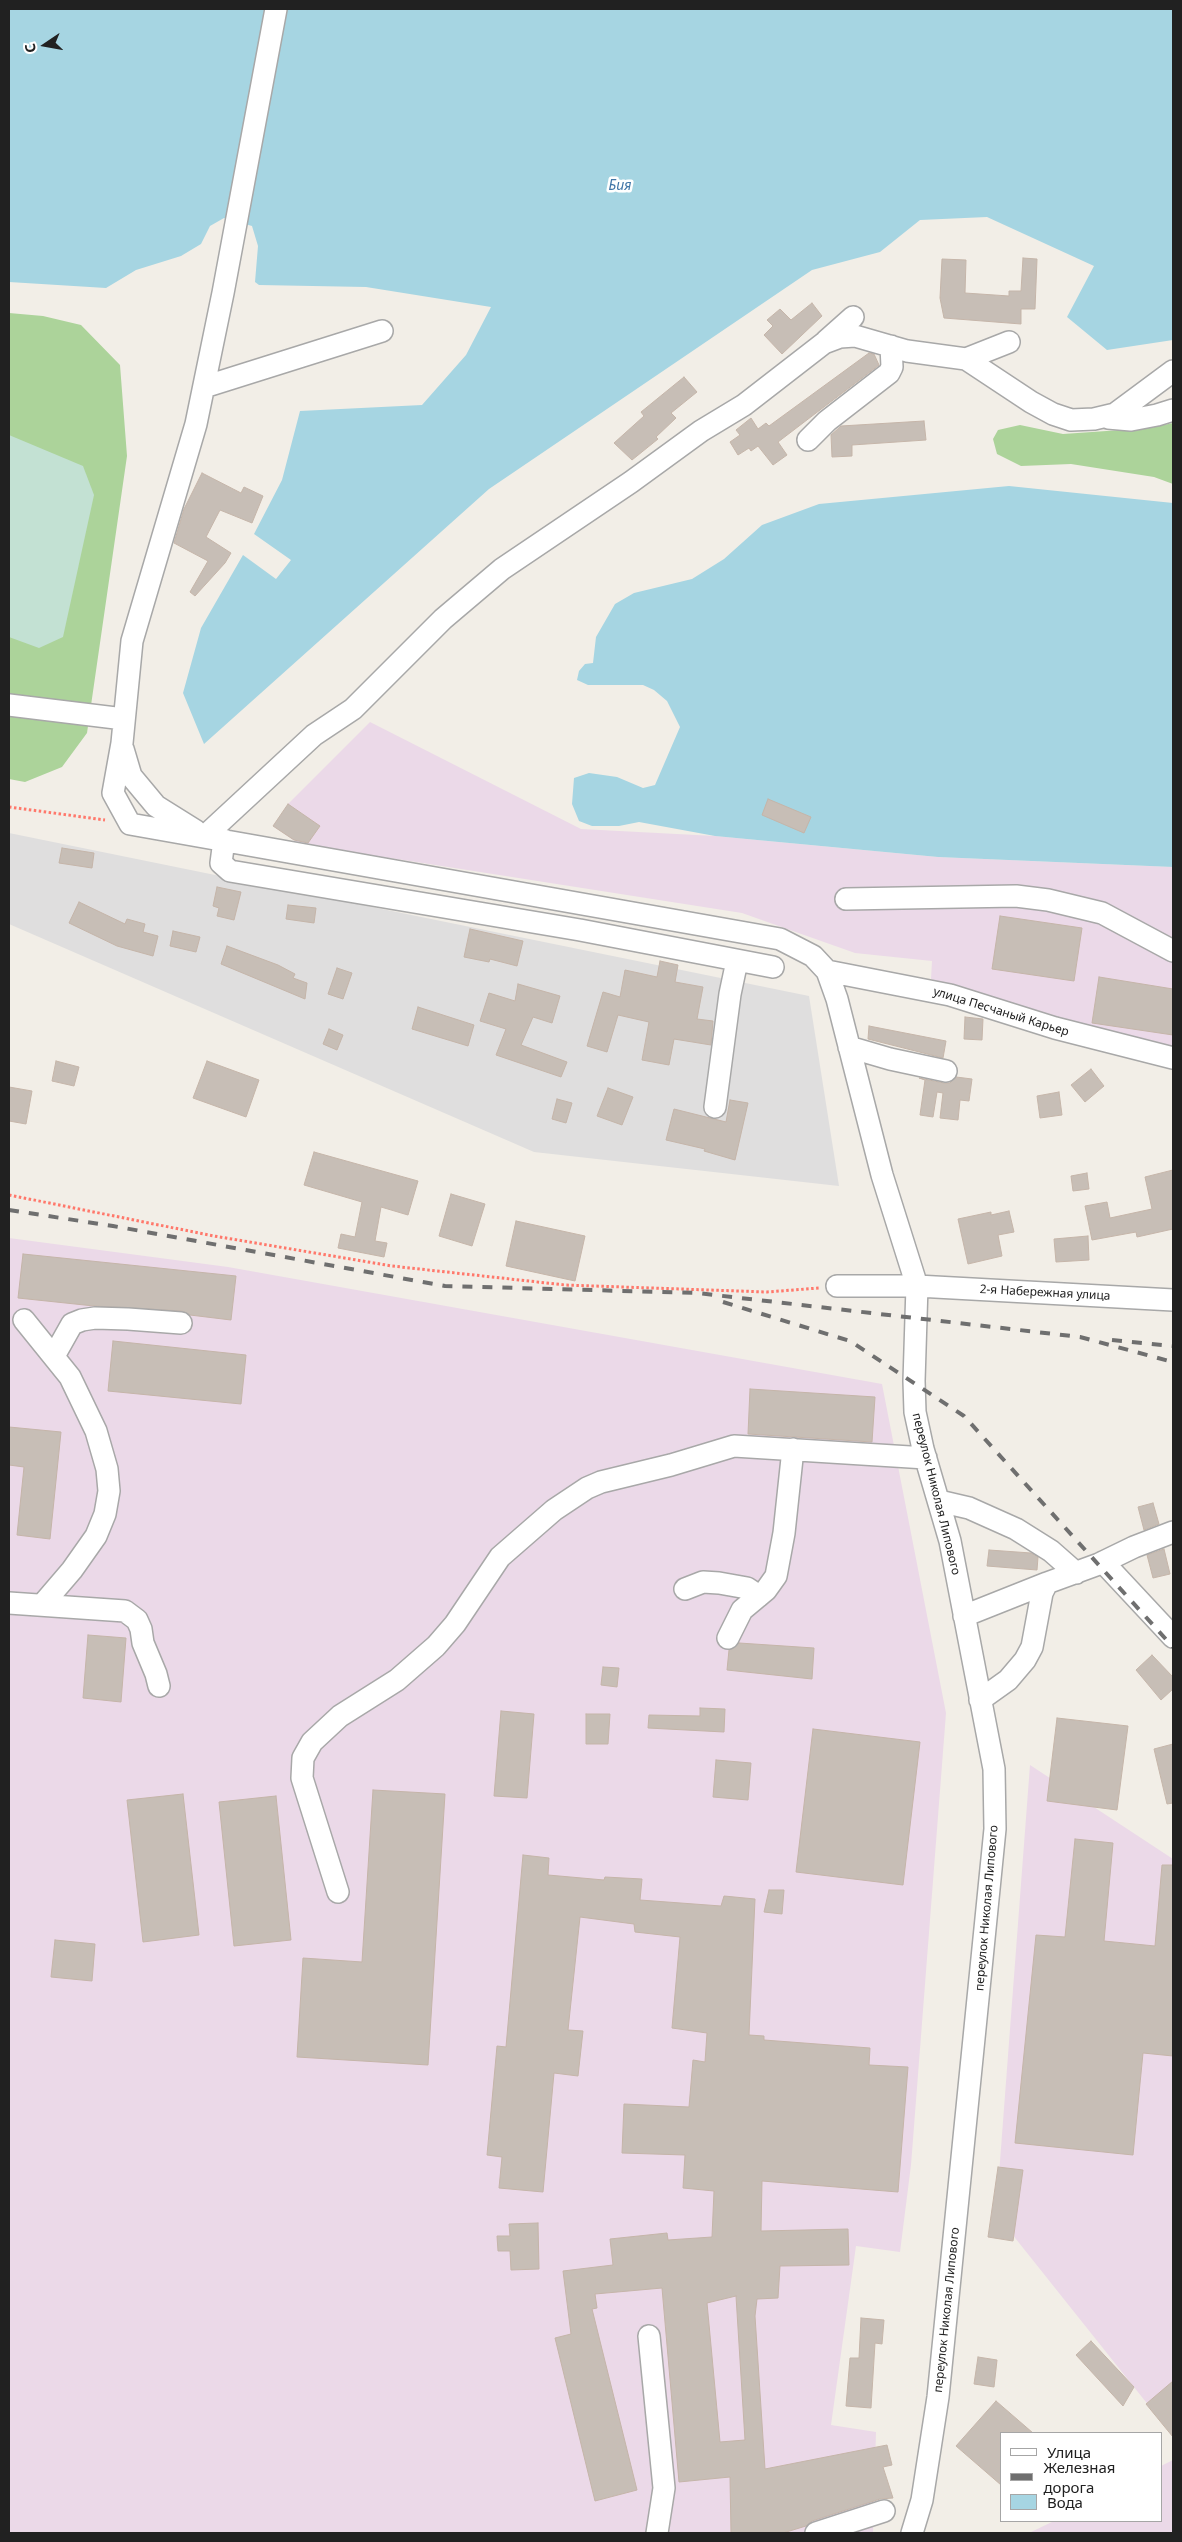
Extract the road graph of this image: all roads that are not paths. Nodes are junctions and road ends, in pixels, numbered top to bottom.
1 (276, 9) edge
2 (853, 317) dead end
3 (382, 331) dead end
4 (1009, 342) dead end
5 (824, 343) junction
6 (891, 346) junction
7 (966, 359) junction
8 (1173, 371) edge
9 (204, 387) junction
10 (1173, 410) edge
11 (1106, 418) junction
12 (808, 440) dead end
13 (9, 705) edge
14 (124, 719) junction
15 (122, 743) junction
16 (215, 838) junction
17 (846, 899) dead end
18 (1173, 951) edge
19 (737, 961) junction
20 (773, 967) dead end
21 (826, 971) junction
22 (849, 1047) junction
23 (1173, 1058) edge
24 (946, 1071) dead end
25 (716, 1107) dead end
26 (837, 1286) road end
27 (917, 1286) junction
28 (1173, 1300) edge
29 (24, 1320) dead end
30 (180, 1323) dead end
31 (54, 1356) junction
32 (793, 1449) junction
33 (926, 1458) junction
34 (940, 1501) junction
35 (1173, 1532) edge
36 (1103, 1562) junction
37 (1076, 1572) junction
38 (1047, 1584) junction
39 (686, 1589) dead end
40 (759, 1596) junction
41 (9, 1603) edge
42 (42, 1605) junction
43 (964, 1616) junction
44 (1173, 1637) edge
45 (728, 1638) dead end
46 (159, 1686) dead end
47 (980, 1700) junction
48 (338, 1892) dead end
49 (649, 2336) dead end
50 (884, 2511) dead end
51 (657, 2533) edge
52 (816, 2533) edge
53 (912, 2533) edge

1 - 9 street
2 - 5 street
3 - 9 street
4 - 7 street
5 - 6 street
5 - 16 street
6 - 7 street
6 - 12 street
7 - 11 street
8 - 11 street
9 - 14 street
10 - 11 street
13 - 14 street
14 - 15 street
15 - 16 street
15 - 16 street
16 - 19 street
16 - 21 street
17 - 18 street
19 - 20 street
19 - 25 street
21 - 22 street, переулок Николая Липового
21 - 23 street, улица Песчаный Карьер
22 - 24 street
22 - 27 street, переулок Николая Липового
26 - 27 street, 2-я Набережная улица
27 - 28 street, 2-я Набережная улица
27 - 33 street, переулок Николая Липового
29 - 31 street
30 - 31 street
31 - 42 street
32 - 33 street
32 - 40 street
32 - 48 street
33 - 34 street, переулок Николая Липового
34 - 37 street
34 - 43 street, переулок Николая Липового
35 - 36 street
36 - 37 street
36 - 44 street
37 - 38 street
38 - 43 street
38 - 47 street
39 - 40 street
40 - 45 street
41 - 42 street
42 - 46 street
43 - 47 street, переулок Николая Липового
47 - 53 street, переулок Николая Липового
49 - 51 street
50 - 52 street

